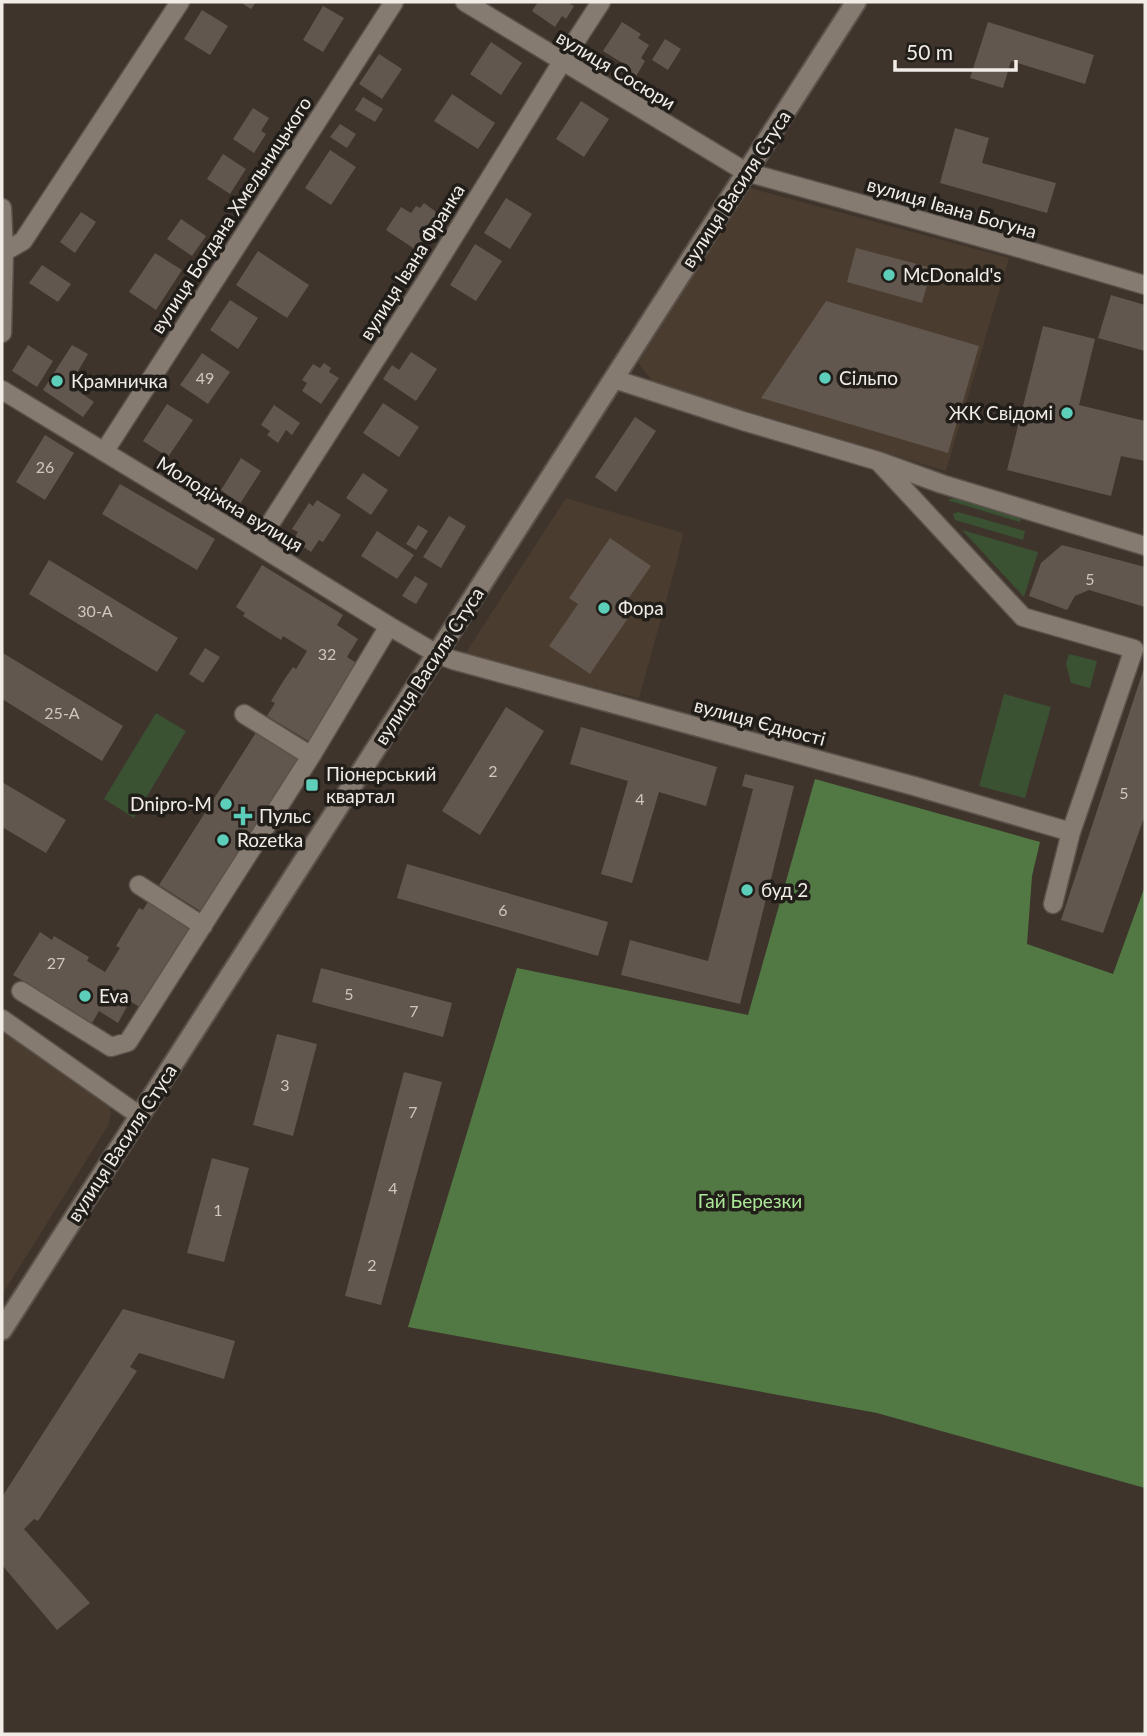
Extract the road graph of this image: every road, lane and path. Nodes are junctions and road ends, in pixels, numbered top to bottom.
1 (180, 2) edge
2 (394, 2) edge
3 (465, 2) edge
4 (601, 2) edge
5 (856, 2) edge
6 (562, 62) junction
7 (746, 172) junction
8 (2, 208) edge
9 (4, 252) junction
10 (1145, 285) edge
11 (2, 332) edge
12 (614, 379) junction
13 (2, 390) edge
14 (104, 452) junction
15 (878, 461) junction
16 (253, 542) junction
17 (1145, 546) edge
18 (389, 626) junction
19 (437, 654) junction
20 (244, 714) dead end
21 (311, 756) junction
22 (1071, 832) junction
23 (139, 884) dead end
24 (1052, 904) dead end
25 (203, 926) junction
26 (21, 991) dead end
27 (2, 1018) edge
28 (139, 1116) junction
29 (2, 1330) edge

1 - 9 street
2 - 14 street, вулиця Богдана Хмельницького
3 - 6 street, вулиця Сосюри
4 - 6 street, вулиця Івана Франка
5 - 7 main road, вулиця Василя Стуса
6 - 7 street, вулиця Сосюри
6 - 16 street, вулиця Івана Франка
7 - 10 street, вулиця Івана Богуна
7 - 12 main road, вулиця Василя Стуса
8 - 9 street
9 - 11 street
12 - 15 street
12 - 19 main road, вулиця Василя Стуса
13 - 14 street, Молодіжна вулиця
14 - 16 street, Молодіжна вулиця
15 - 17 street
15 - 22 street
16 - 18 street, Молодіжна вулиця
18 - 19 street, Молодіжна вулиця
18 - 21 street
19 - 22 street, вулиця Єдності
19 - 28 main road, вулиця Василя Стуса
20 - 21 street
21 - 25 street
22 - 24 street
23 - 25 street
25 - 26 street
27 - 28 street
28 - 29 main road, вулиця Василя Стуса

